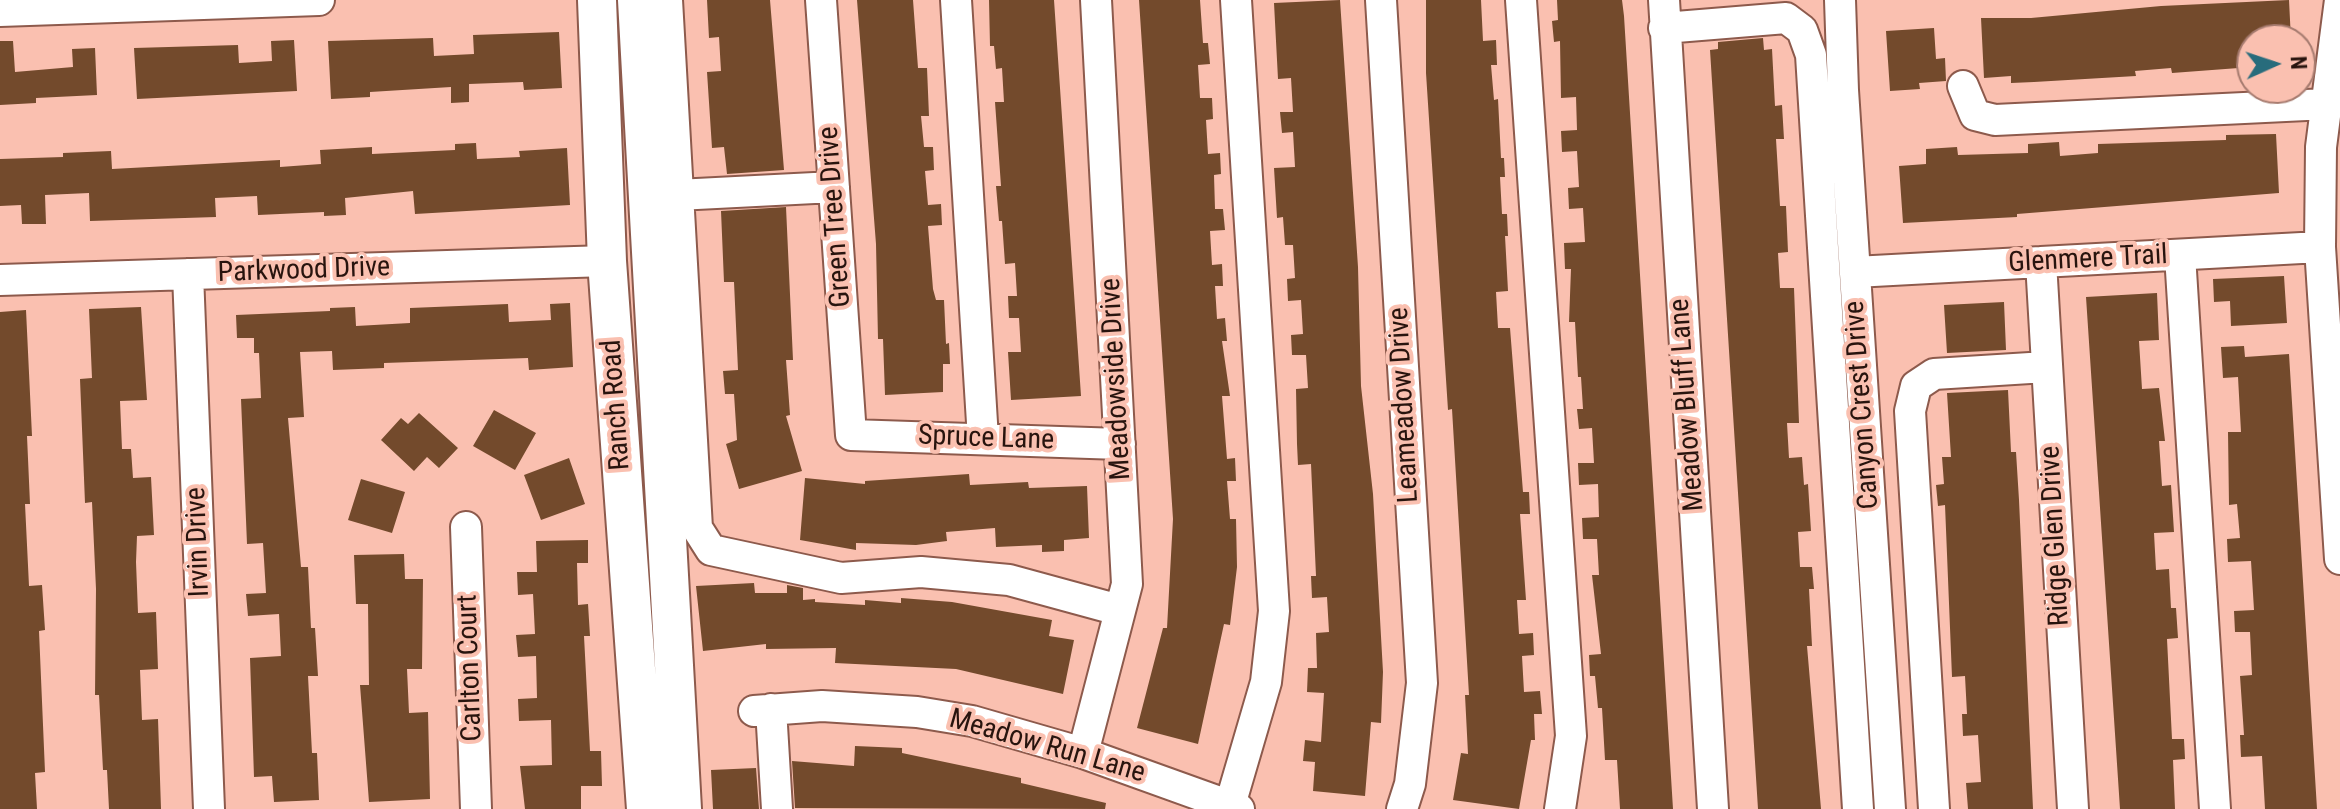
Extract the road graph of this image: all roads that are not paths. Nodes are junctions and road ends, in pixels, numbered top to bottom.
1 (319, 0) edge
2 (597, 0) edge
3 (637, 0) edge
4 (667, 0) edge
5 (821, 0) edge
6 (956, 0) edge
7 (1096, 0) edge
8 (1236, 0) edge
9 (1381, 0) edge
10 (1521, 0) edge
11 (1840, 0) edge
12 (2340, 0) edge
13 (0, 11) edge
14 (1664, 14) edge
15 (1963, 86) dead end
16 (2327, 104) junction
17 (834, 187) junction
18 (677, 195) junction
19 (2320, 247) junction
20 (2180, 255) junction
21 (607, 261) junction
22 (2041, 262) junction
23 (1855, 272) junction
24 (188, 274) junction
25 (0, 280) edge
26 (2046, 367) junction
27 (851, 435) joint
28 (983, 439) junction
29 (1120, 444) junction
30 (466, 527) dead end
31 (2339, 542) edge
32 (1119, 610) junction
33 (1083, 753) junction
34 (1235, 807) edge
35 (209, 809) edge
36 (476, 809) edge
37 (646, 809) edge
38 (682, 809) edge
39 (777, 809) edge
40 (1402, 809) edge
41 (1560, 809) edge
42 (1713, 809) edge
43 (1858, 809) edge
44 (1890, 809) edge
45 (1934, 809) edge
46 (2073, 809) edge
47 (2215, 809) edge

1 - 13 street
2 - 21 main road, Ranch Road
3 - 38 main road, Ranch Road
4 - 18 street
5 - 17 street, Green Tree Drive
6 - 28 street
7 - 29 street, Meadowside Drive
8 - 34 street
9 - 40 street, Leameadow Drive
10 - 41 street
11 - 23 street, Canyon Crest Drive
12 - 16 street
14 - 42 street, Meadow Bluff Lane
14 - 43 street
15 - 16 street
16 - 19 street
17 - 18 street
17 - 27 street, Green Tree Drive
18 - 32 street
19 - 20 street, Glenmere Trail
19 - 31 street
20 - 22 street, Glenmere Trail
20 - 47 street
21 - 24 street, Parkwood Drive
21 - 37 main road, Ranch Road
22 - 23 street, Glenmere Trail
22 - 26 street, Ridge Glen Drive
23 - 44 street, Canyon Crest Drive
24 - 25 street, Parkwood Drive
24 - 35 street, Irvin Drive
26 - 45 street
26 - 46 street, Ridge Glen Drive
27 - 28 street, Spruce Lane
28 - 29 street, Spruce Lane
29 - 32 street, Meadowside Drive
30 - 36 street, Carlton Court
32 - 33 street, Meadowside Drive
33 - 34 street, Meadow Run Lane
33 - 39 street, Meadow Run Lane

